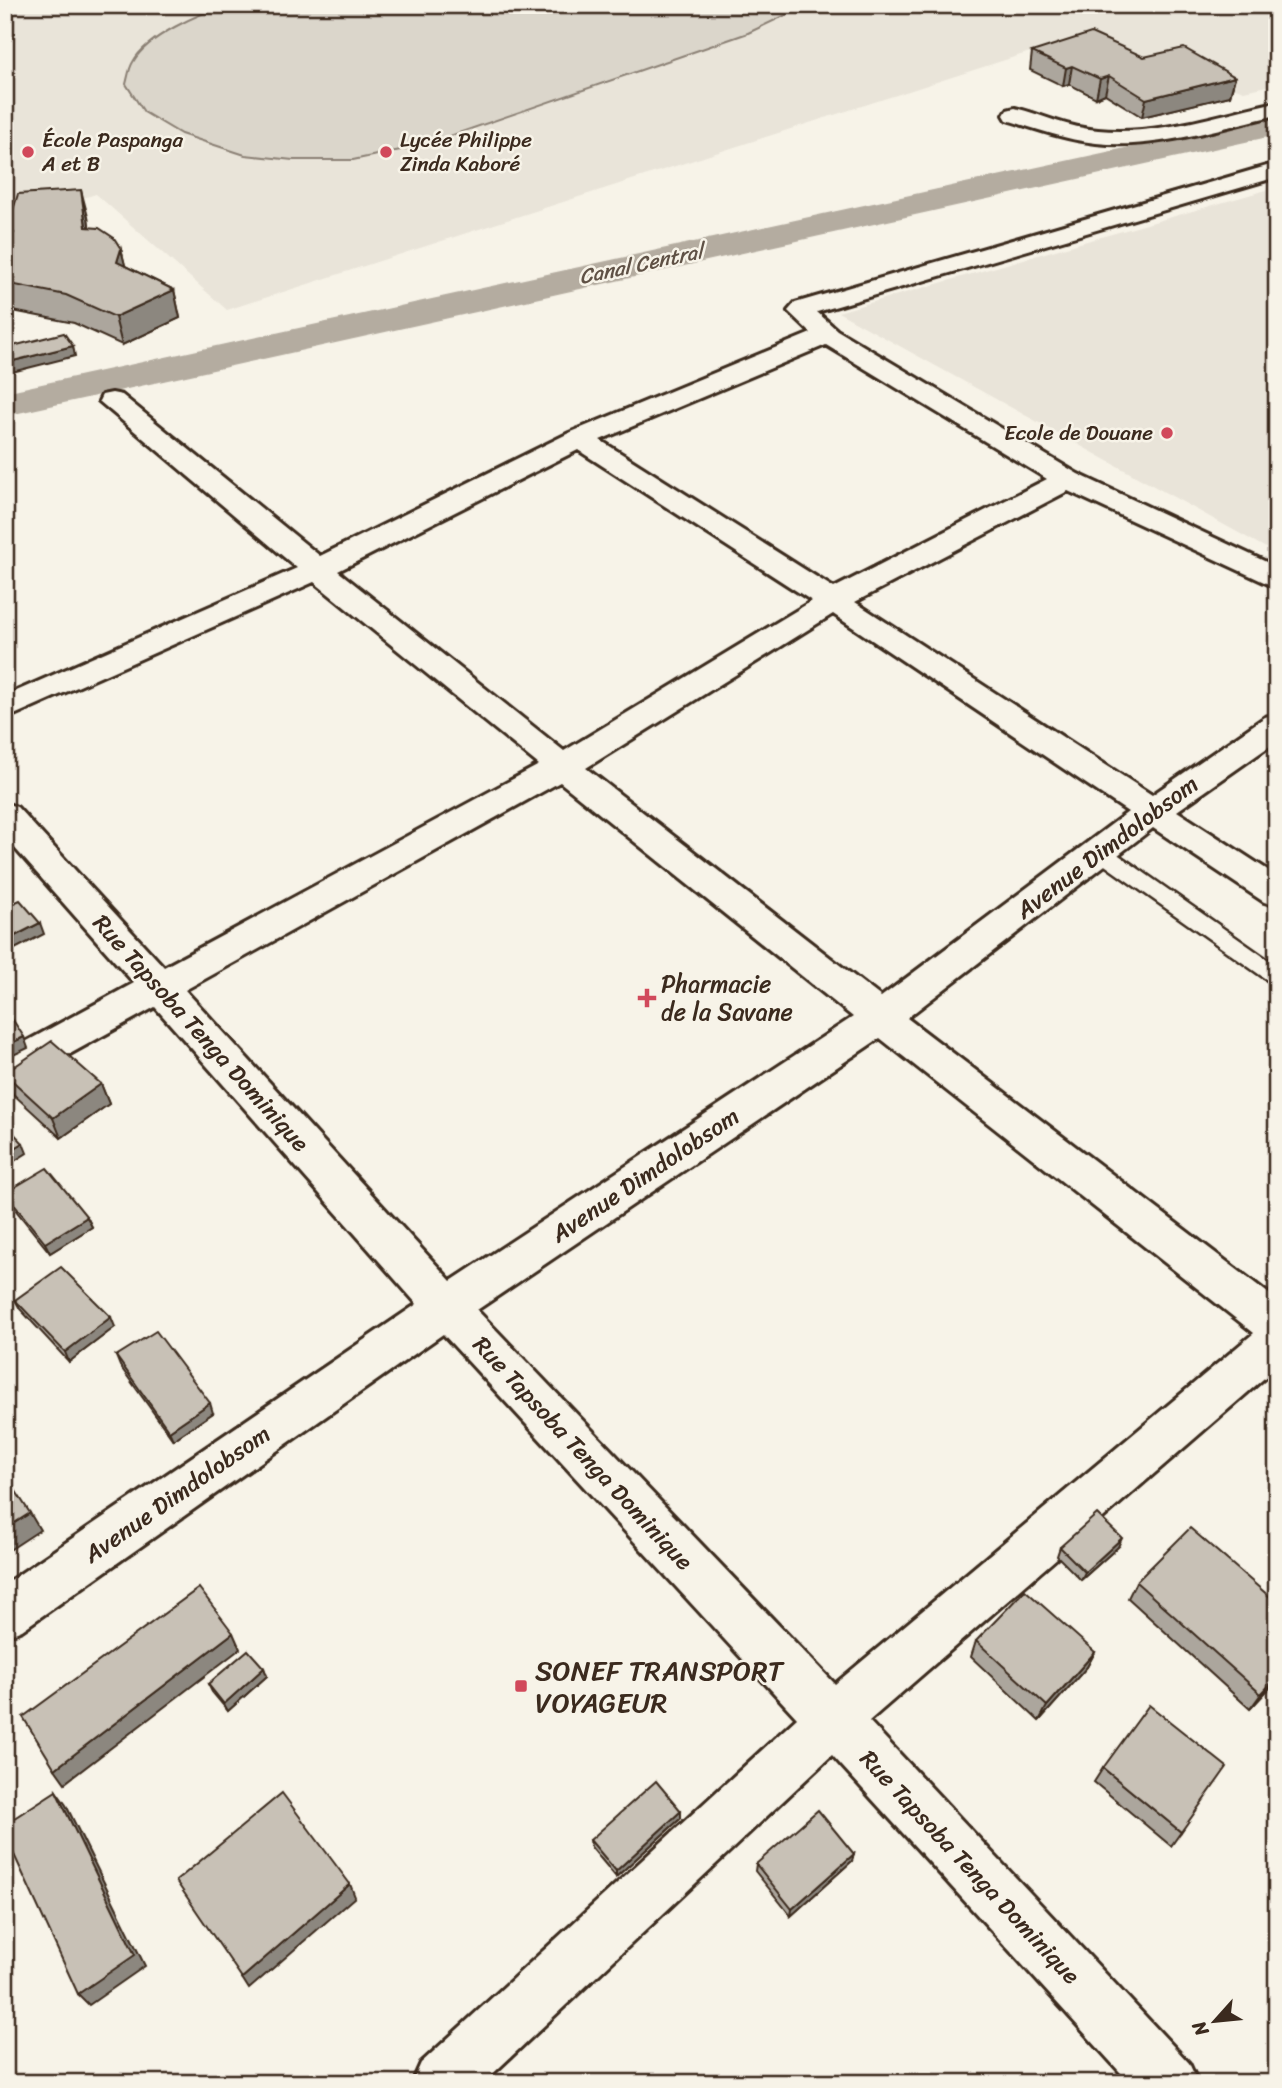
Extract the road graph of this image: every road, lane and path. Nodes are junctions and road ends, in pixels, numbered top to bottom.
1 (1277, 108) edge
2 (1015, 115) dead end
3 (1277, 170) edge
4 (828, 335) junction
5 (112, 401) dead end
6 (579, 439) junction
7 (1068, 480) junction
8 (316, 570) junction
9 (1277, 579) edge
10 (833, 601) junction
11 (5, 709) edge
12 (1277, 725) edge
13 (564, 766) junction
14 (1151, 812) junction
15 (5, 815) edge
16 (1099, 852) junction
17 (1277, 893) edge
18 (1277, 977) edge
19 (159, 986) junction
20 (880, 1018) junction
21 (5, 1071) edge
22 (447, 1307) junction
23 (1277, 1325) edge
24 (1277, 1340) edge
25 (5, 1614) edge
26 (833, 1719) junction
27 (441, 2083) edge
28 (1169, 2083) edge

1 - 2 street
3 - 4 street
4 - 6 street
4 - 7 street
5 - 8 street
6 - 8 street
6 - 10 street
7 - 9 street
7 - 10 street
8 - 11 street
8 - 13 street
10 - 13 street
10 - 14 street
12 - 14 street, Avenue Dimdolobsom
13 - 19 street
13 - 20 street
14 - 16 street, Avenue Dimdolobsom
14 - 17 street
15 - 19 street, Rue Tapsoba Tenga Dominique
16 - 18 lane
16 - 20 street, Avenue Dimdolobsom
19 - 21 street
19 - 22 street, Rue Tapsoba Tenga Dominique
20 - 22 street, Avenue Dimdolobsom
20 - 23 street
22 - 25 street, Avenue Dimdolobsom
22 - 26 street, Rue Tapsoba Tenga Dominique
24 - 26 street
26 - 27 street
26 - 28 street, Rue Tapsoba Tenga Dominique

